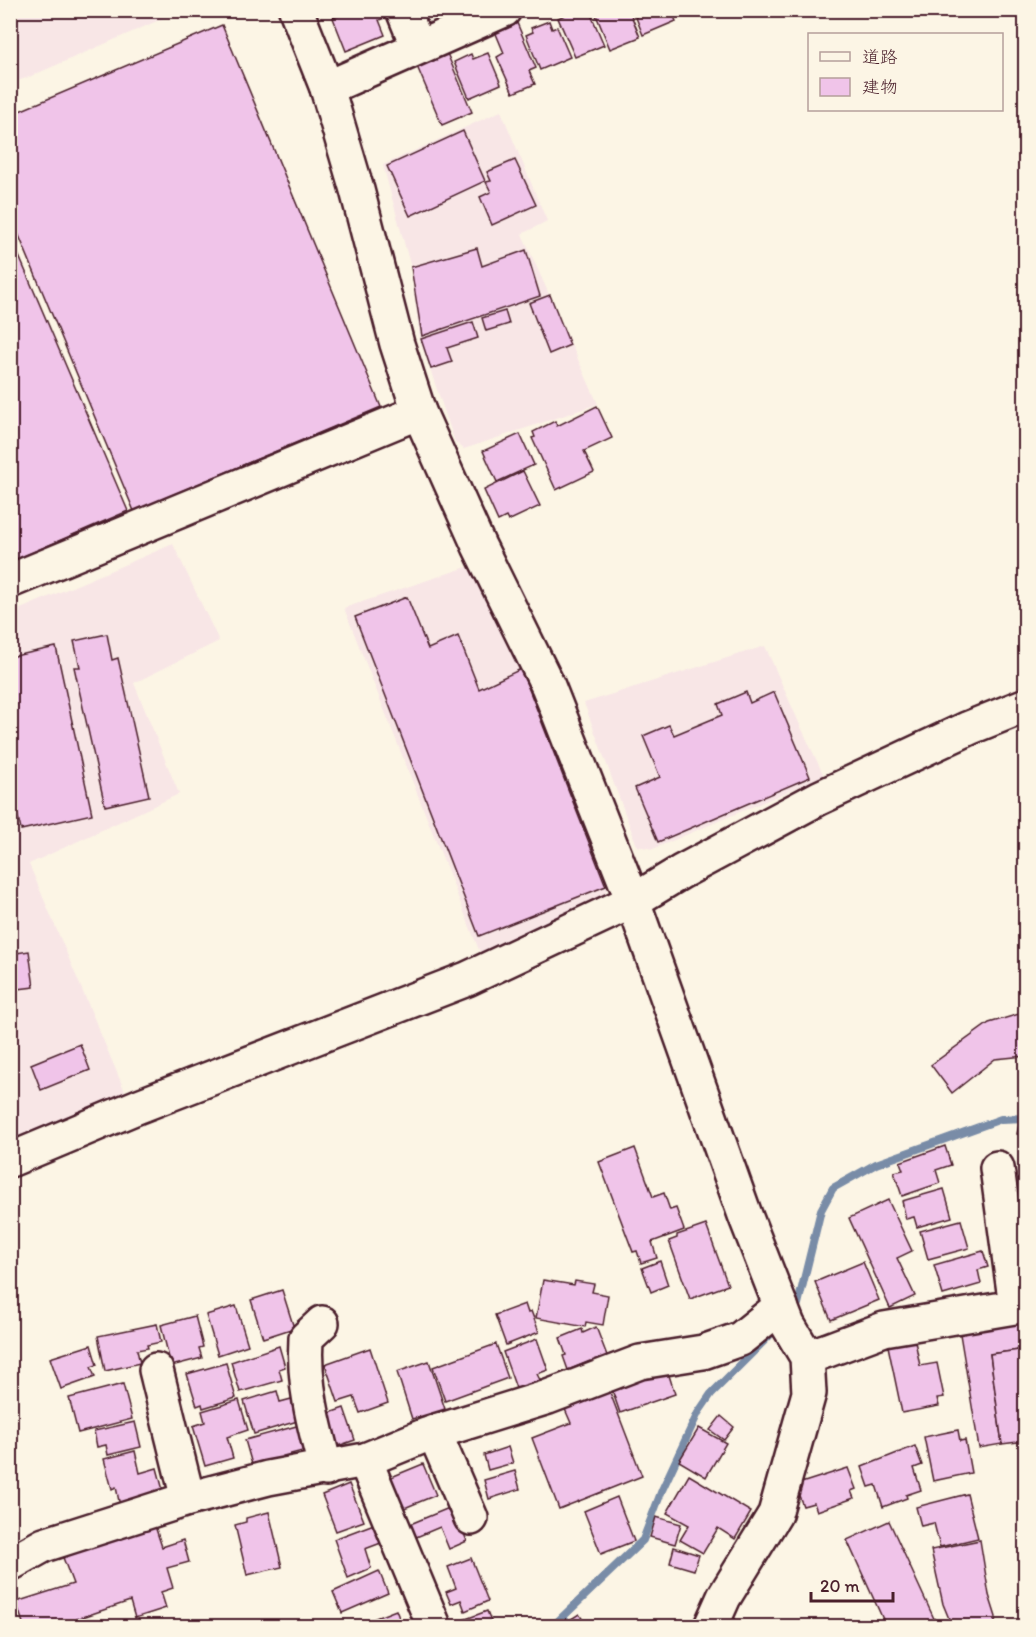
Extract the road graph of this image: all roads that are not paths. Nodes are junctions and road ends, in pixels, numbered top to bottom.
1 (296, 10) edge
2 (403, 10) edge
3 (504, 10) edge
4 (418, 47) junction
5 (327, 88) junction
6 (419, 412) junction
7 (10, 582) edge
8 (1026, 705) edge
9 (633, 901) junction
10 (10, 1160) edge
11 (997, 1168) dead end
12 (1021, 1305) edge
13 (781, 1306) junction
14 (322, 1323) dead end
15 (807, 1357) junction
16 (156, 1370) dead end
17 (434, 1432) junction
18 (365, 1460) junction
19 (326, 1468) junction
20 (188, 1499) junction
21 (471, 1518) dead end
22 (10, 1564) edge
23 (434, 1626) edge
24 (711, 1626) edge

1 - 5 street
2 - 4 street
3 - 4 street
4 - 5 street
5 - 6 street
6 - 7 street
6 - 9 street
8 - 9 street
9 - 10 street
9 - 13 street
11 - 12 street
12 - 15 street
13 - 15 street
13 - 17 street
14 - 19 street
15 - 24 street
16 - 20 street
17 - 18 street
17 - 21 street
18 - 19 street
18 - 23 street
19 - 20 street
20 - 22 street

